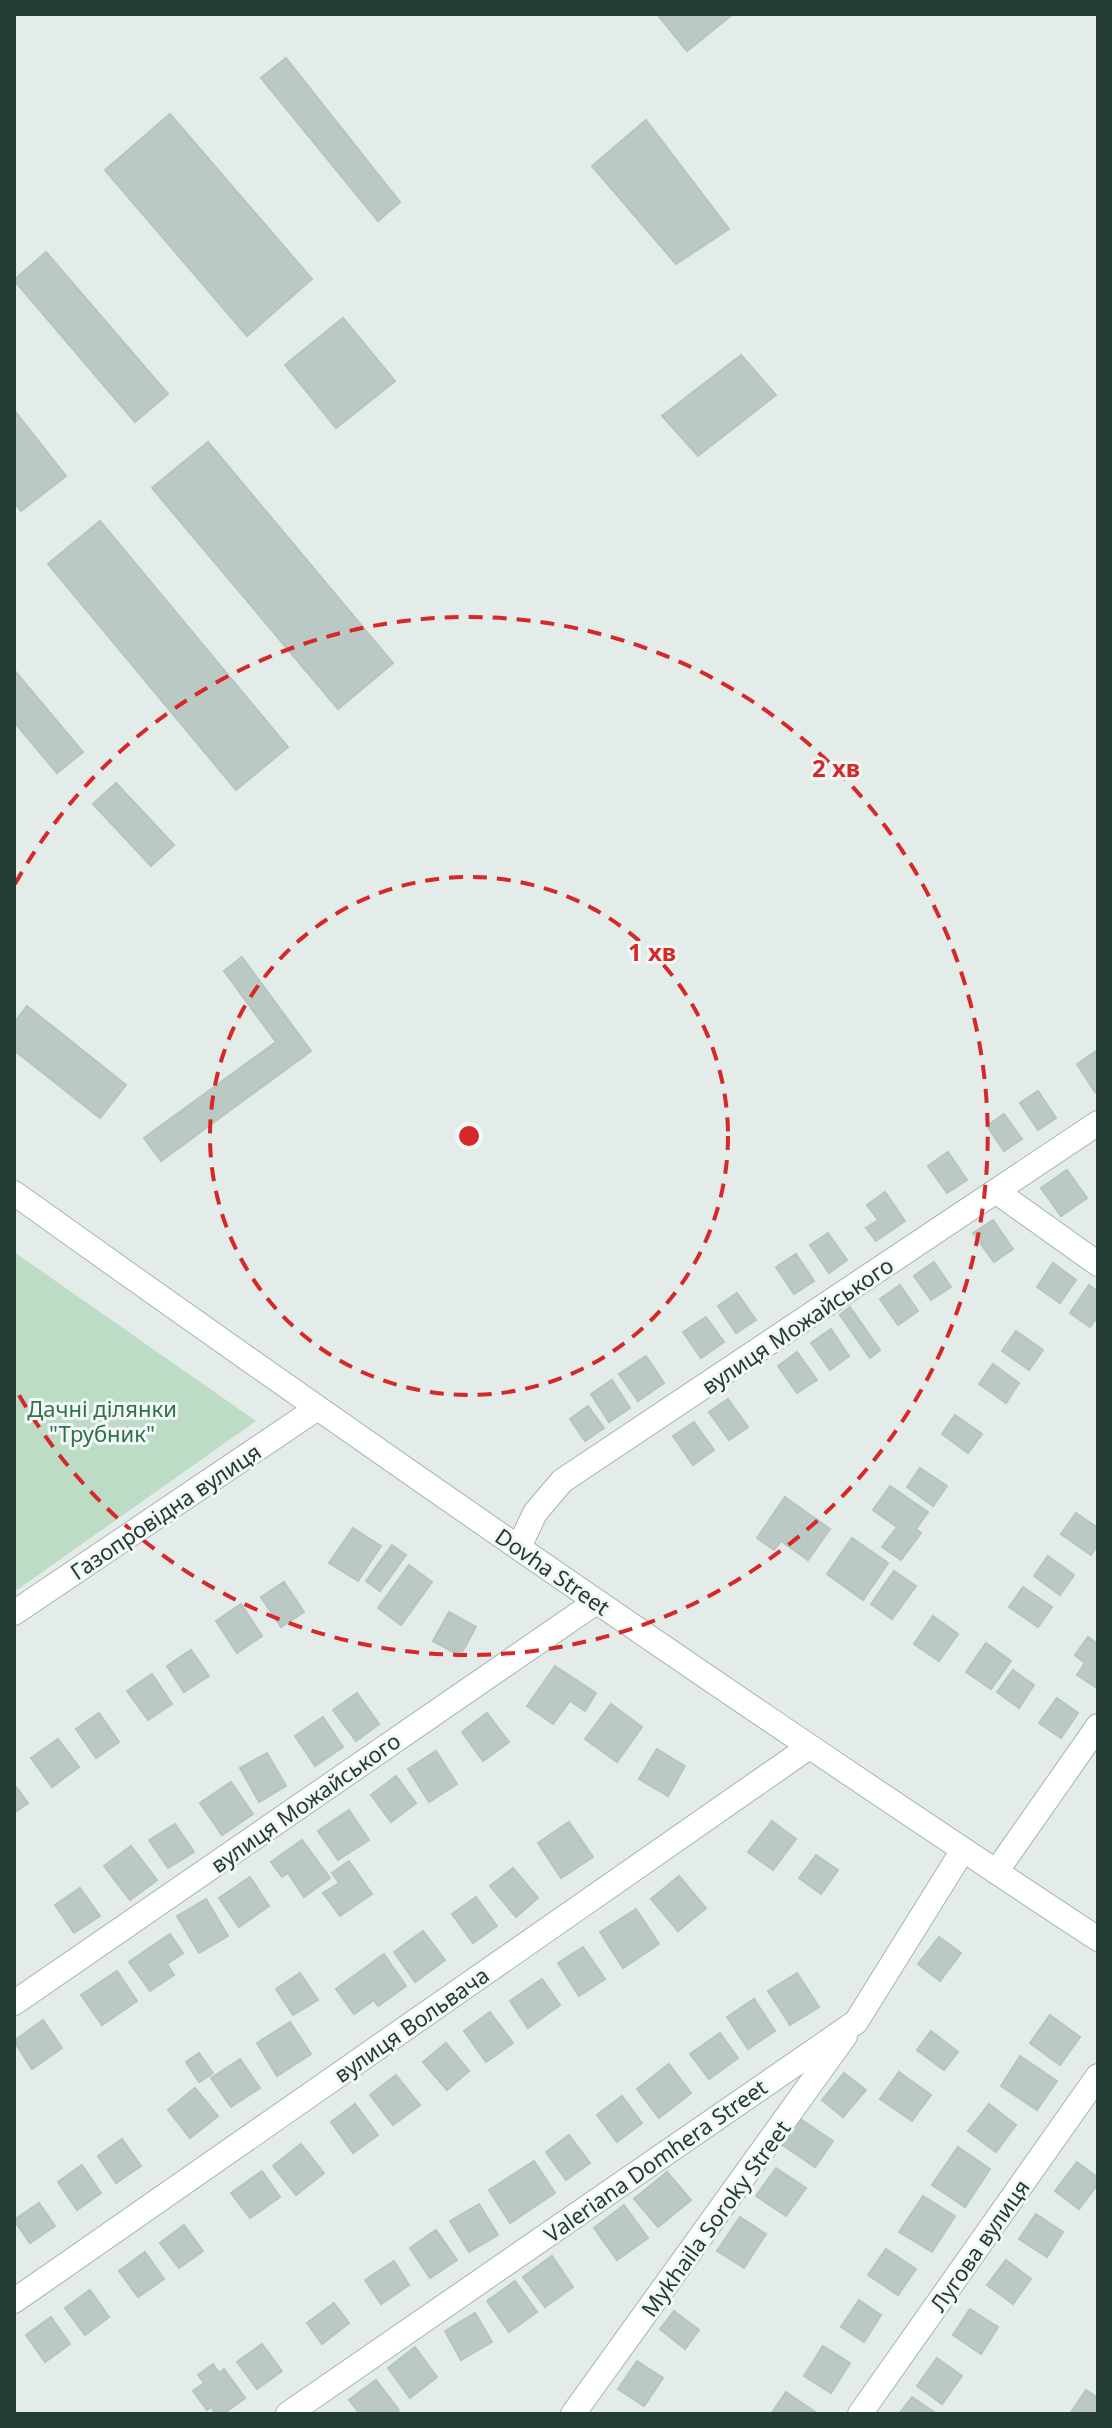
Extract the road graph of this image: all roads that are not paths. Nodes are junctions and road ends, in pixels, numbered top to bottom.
1 (1098, 1123) edge
2 (997, 1192) junction
3 (14, 1193) edge
4 (1098, 1264) edge
5 (316, 1409) junction
6 (519, 1547) junction
7 (596, 1602) junction
8 (14, 1613) edge
9 (1098, 1726) edge
10 (809, 1747) junction
11 (963, 1850) junction
12 (996, 1872) junction
13 (1098, 1939) edge
14 (14, 2003) edge
15 (856, 2022) junction
16 (1098, 2076) edge
17 (14, 2301) edge
18 (288, 2414) edge
19 (573, 2414) edge
20 (860, 2414) edge

1 - 2 street, вулиця Можайського
2 - 4 street
2 - 6 street, вулиця Можайського
3 - 5 street, Dovha Street
5 - 6 street, Dovha Street
5 - 8 street, Газопровідна вулиця
6 - 7 street, Dovha Street
7 - 10 street, Dovha Street
7 - 14 street, вулиця Можайського
9 - 12 street
10 - 11 street, Dovha Street
10 - 17 street, вулиця Вольвача
11 - 12 street, Dovha Street
11 - 15 street, Valeriana Domhera Street
12 - 13 street, Dovha Street
15 - 18 street, Valeriana Domhera Street
15 - 19 street, Mykhaila Soroky Street
16 - 20 street, Лугова вулиця

